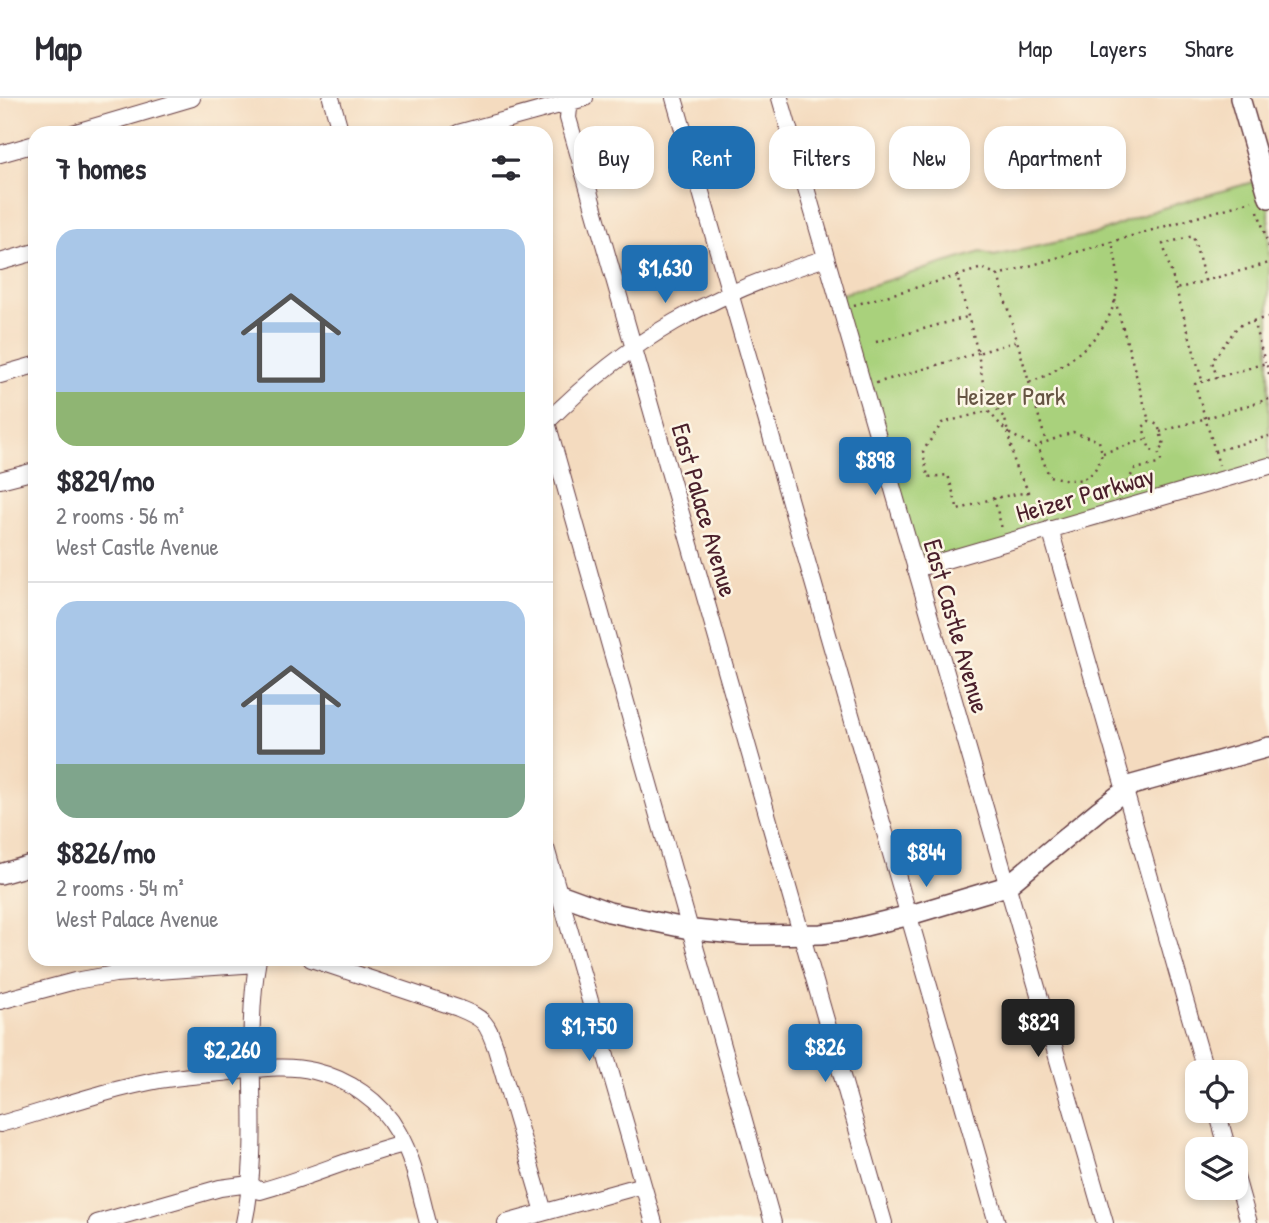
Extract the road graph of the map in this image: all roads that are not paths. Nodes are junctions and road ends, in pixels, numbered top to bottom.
1 (192, 98) edge
2 (331, 98) edge
3 (674, 98) edge
4 (780, 98) edge
5 (1240, 98) edge
6 (574, 100) edge
7 (97, 126) edge
8 (339, 126) edge
9 (484, 126) edge
10 (28, 146) edge
11 (0, 154) edge
12 (1269, 198) edge
13 (28, 254) edge
14 (826, 258) junction
15 (0, 262) edge
16 (731, 292) junction
17 (633, 348) junction
18 (28, 367) edge
19 (0, 375) edge
20 (553, 415) edge
21 (553, 446) edge
22 (1269, 466) edge
23 (27, 473) edge
24 (0, 480) edge
25 (1050, 529) junction
26 (915, 569) junction
27 (1269, 747) edge
28 (1125, 789) junction
29 (28, 866) edge
30 (0, 874) edge
31 (1007, 886) junction
32 (553, 892) edge
33 (910, 915) junction
34 (689, 929) junction
35 (801, 934) junction
36 (203, 966) edge
37 (257, 966) edge
38 (332, 966) edge
39 (0, 1001) edge
40 (1202, 1060) edge
41 (250, 1069) junction
42 (0, 1124) edge
43 (404, 1144) junction
44 (250, 1184) junction
45 (643, 1185) junction
46 (1242, 1200) edge
47 (538, 1217) edge
48 (97, 1223) edge
49 (244, 1223) edge
50 (428, 1223) edge
51 (506, 1223) edge
52 (654, 1223) edge
53 (773, 1223) edge
54 (884, 1223) edge
55 (997, 1223) edge
56 (1105, 1223) edge
57 (1249, 1223) edge

1 - 7 street
2 - 8 street
3 - 16 street
4 - 14 street, East Castle Avenue
5 - 12 main road
6 - 9 street
6 - 17 street, East Palace Avenue
10 - 11 street
13 - 15 street
14 - 16 street
14 - 26 street, East Castle Avenue
16 - 17 street
16 - 33 street
17 - 20 street
17 - 35 street, East Palace Avenue
18 - 19 street
21 - 34 street
22 - 25 street, Heizer Parkway
23 - 24 street
25 - 26 street, Heizer Parkway
25 - 28 street
26 - 31 street, East Castle Avenue
27 - 28 main road
28 - 31 main road
28 - 40 street
29 - 30 main road
31 - 33 main road
31 - 56 street, East Castle Avenue
32 - 34 main road
32 - 45 street
33 - 35 main road
33 - 55 street
34 - 35 main road
34 - 53 street
35 - 54 street, East Palace Avenue
36 - 39 street
37 - 41 street
38 - 47 street
41 - 42 street
41 - 43 street
41 - 44 street
43 - 44 street
43 - 50 street
44 - 48 street
44 - 49 street
45 - 47 street
45 - 52 street
46 - 57 street
47 - 51 street

